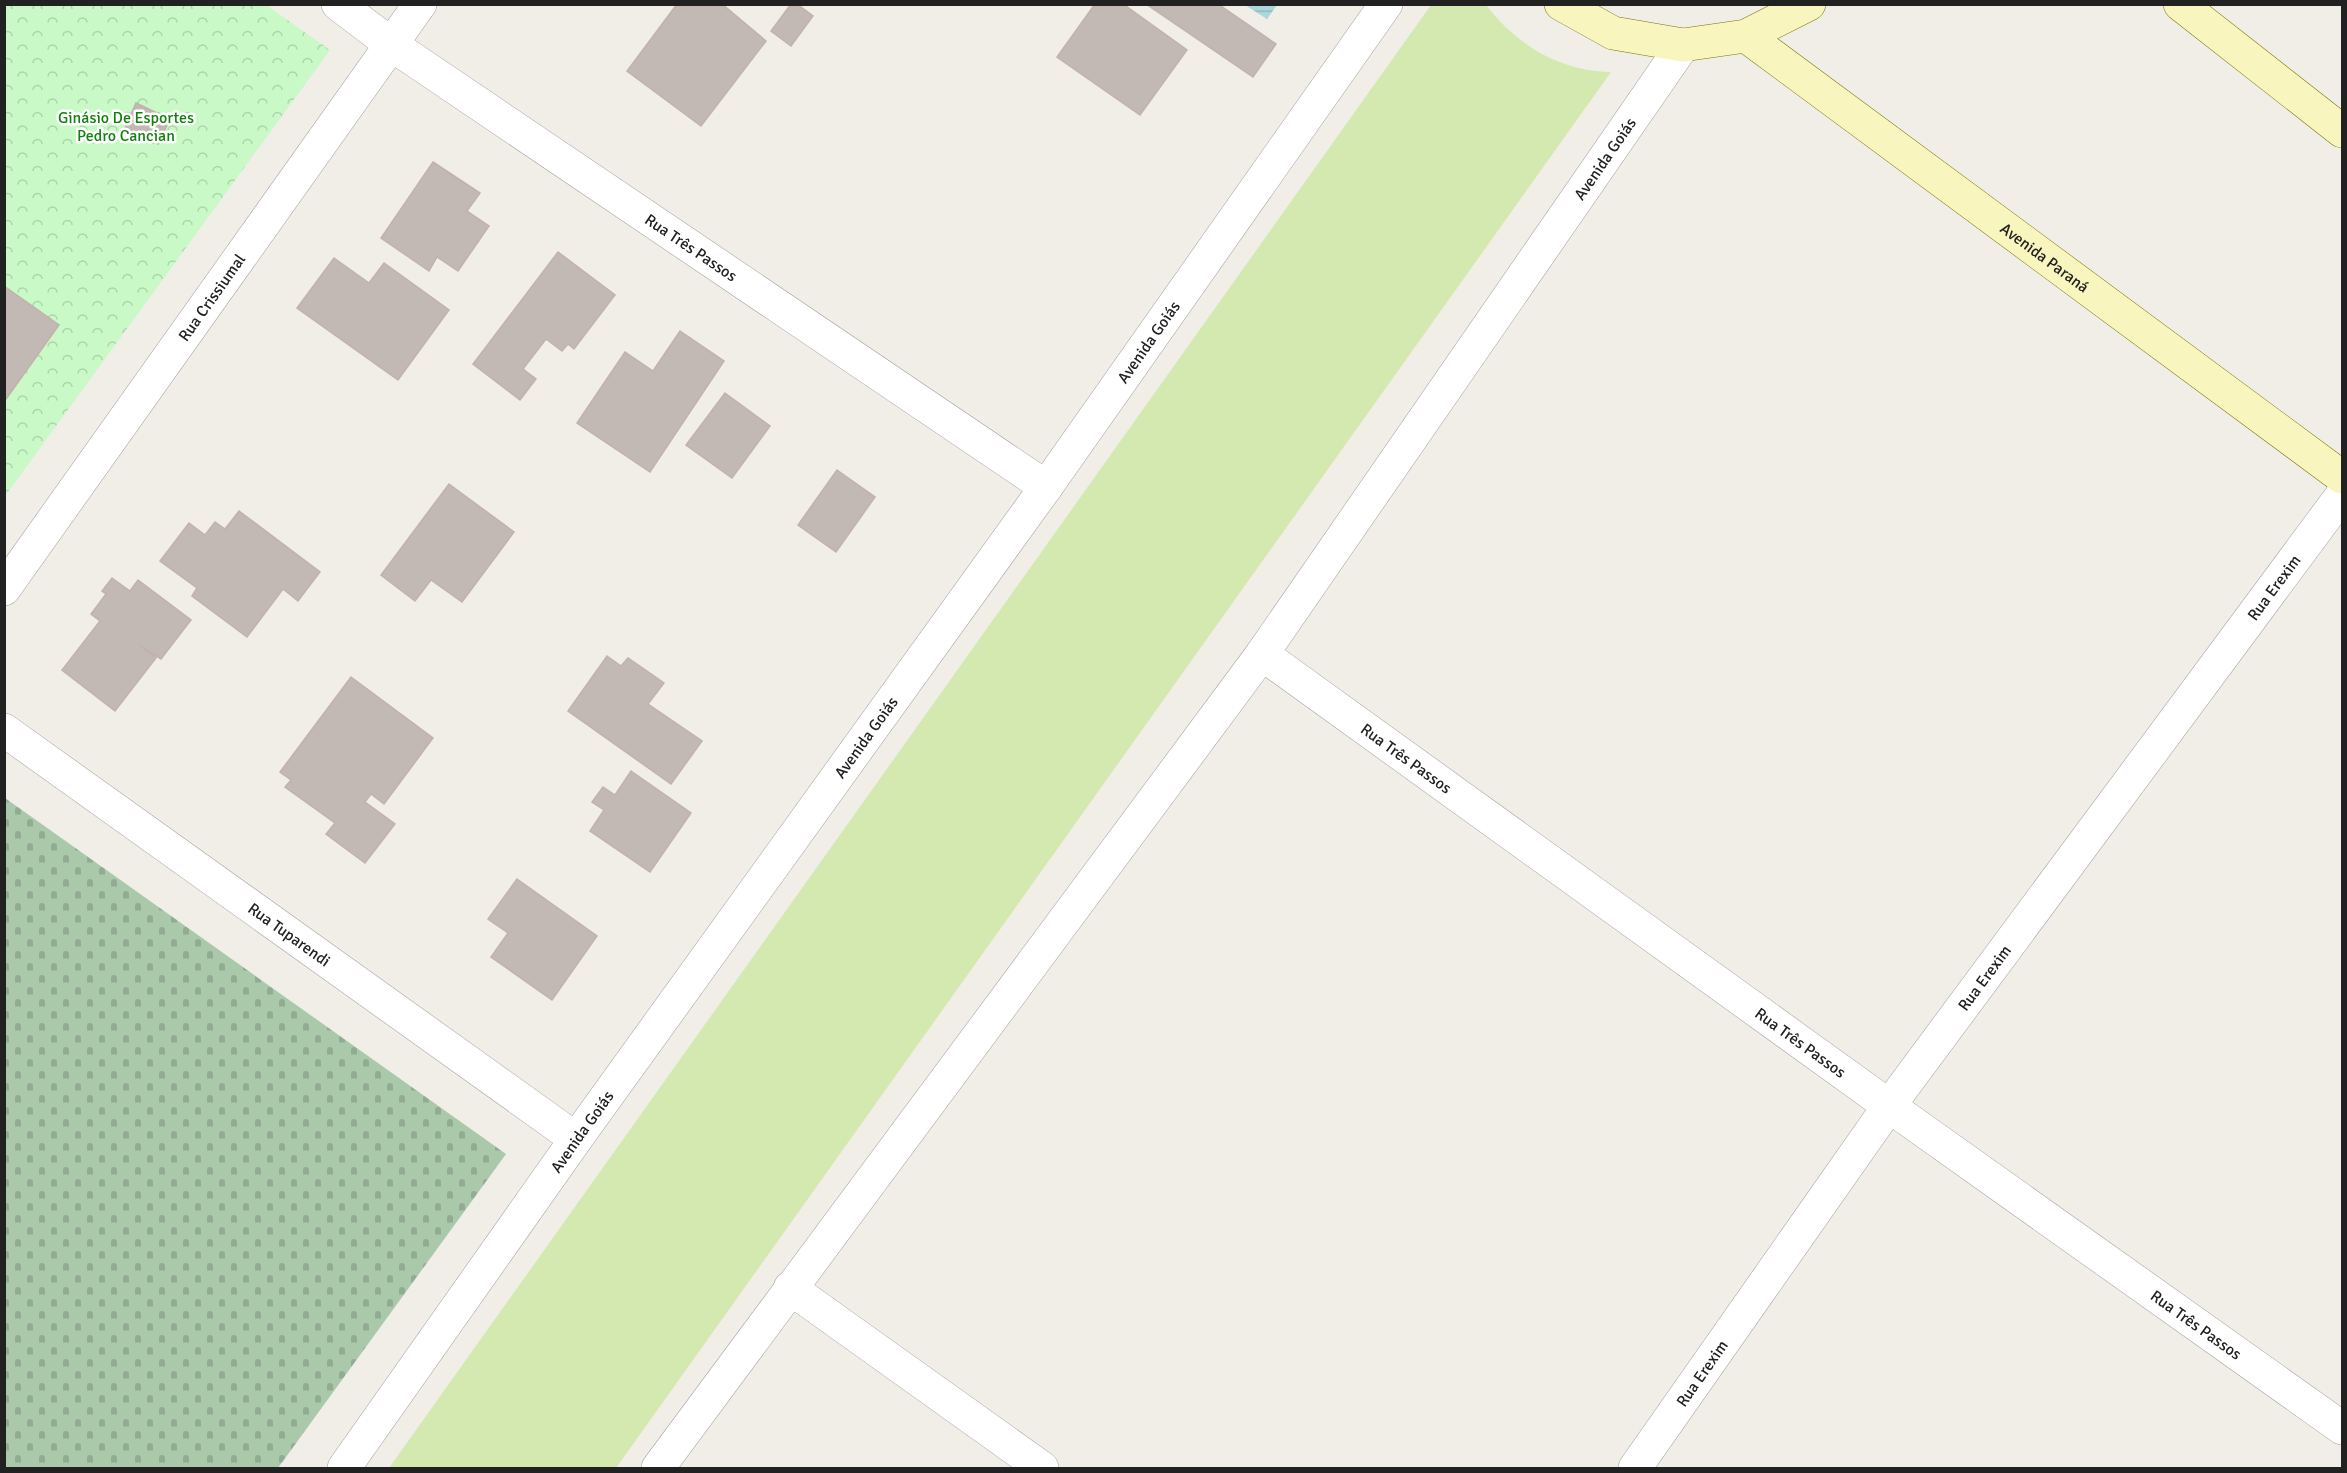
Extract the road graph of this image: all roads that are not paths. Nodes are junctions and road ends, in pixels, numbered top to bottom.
1 (338, 4) edge
2 (420, 4) edge
3 (1386, 4) edge
4 (1561, 4) edge
5 (1809, 4) edge
6 (2180, 4) edge
7 (1746, 36) junction
8 (392, 45) junction
9 (1683, 45) junction
10 (2343, 131) edge
11 (2343, 477) edge
12 (1046, 487) junction
13 (2343, 495) edge
14 (4, 589) edge
15 (1262, 654) junction
16 (4, 730) edge
17 (1889, 1106) junction
18 (576, 1138) junction
19 (790, 1288) junction
20 (2343, 1428) edge
21 (344, 1468) edge
22 (658, 1468) edge
23 (1042, 1468) edge
24 (1635, 1468) edge

1 - 8 street, Rua Três Passos
2 - 8 street, Rua Crissiumal
3 - 12 street, Avenida Goiás
4 - 9 main road
5 - 7 main road
6 - 10 main road
7 - 9 main road
7 - 11 main road, Avenida Paraná
8 - 12 street, Rua Três Passos
8 - 14 street, Rua Crissiumal
9 - 15 street, Avenida Goiás
12 - 18 street, Avenida Goiás
13 - 17 street, Rua Erexim
15 - 17 street, Rua Três Passos
15 - 19 street, Avenida Goiás
16 - 18 street, Rua Tuparendi
17 - 20 street, Rua Três Passos
17 - 24 street, Rua Erexim
18 - 21 street, Avenida Goiás
19 - 22 street, Avenida Goiás
19 - 23 street

